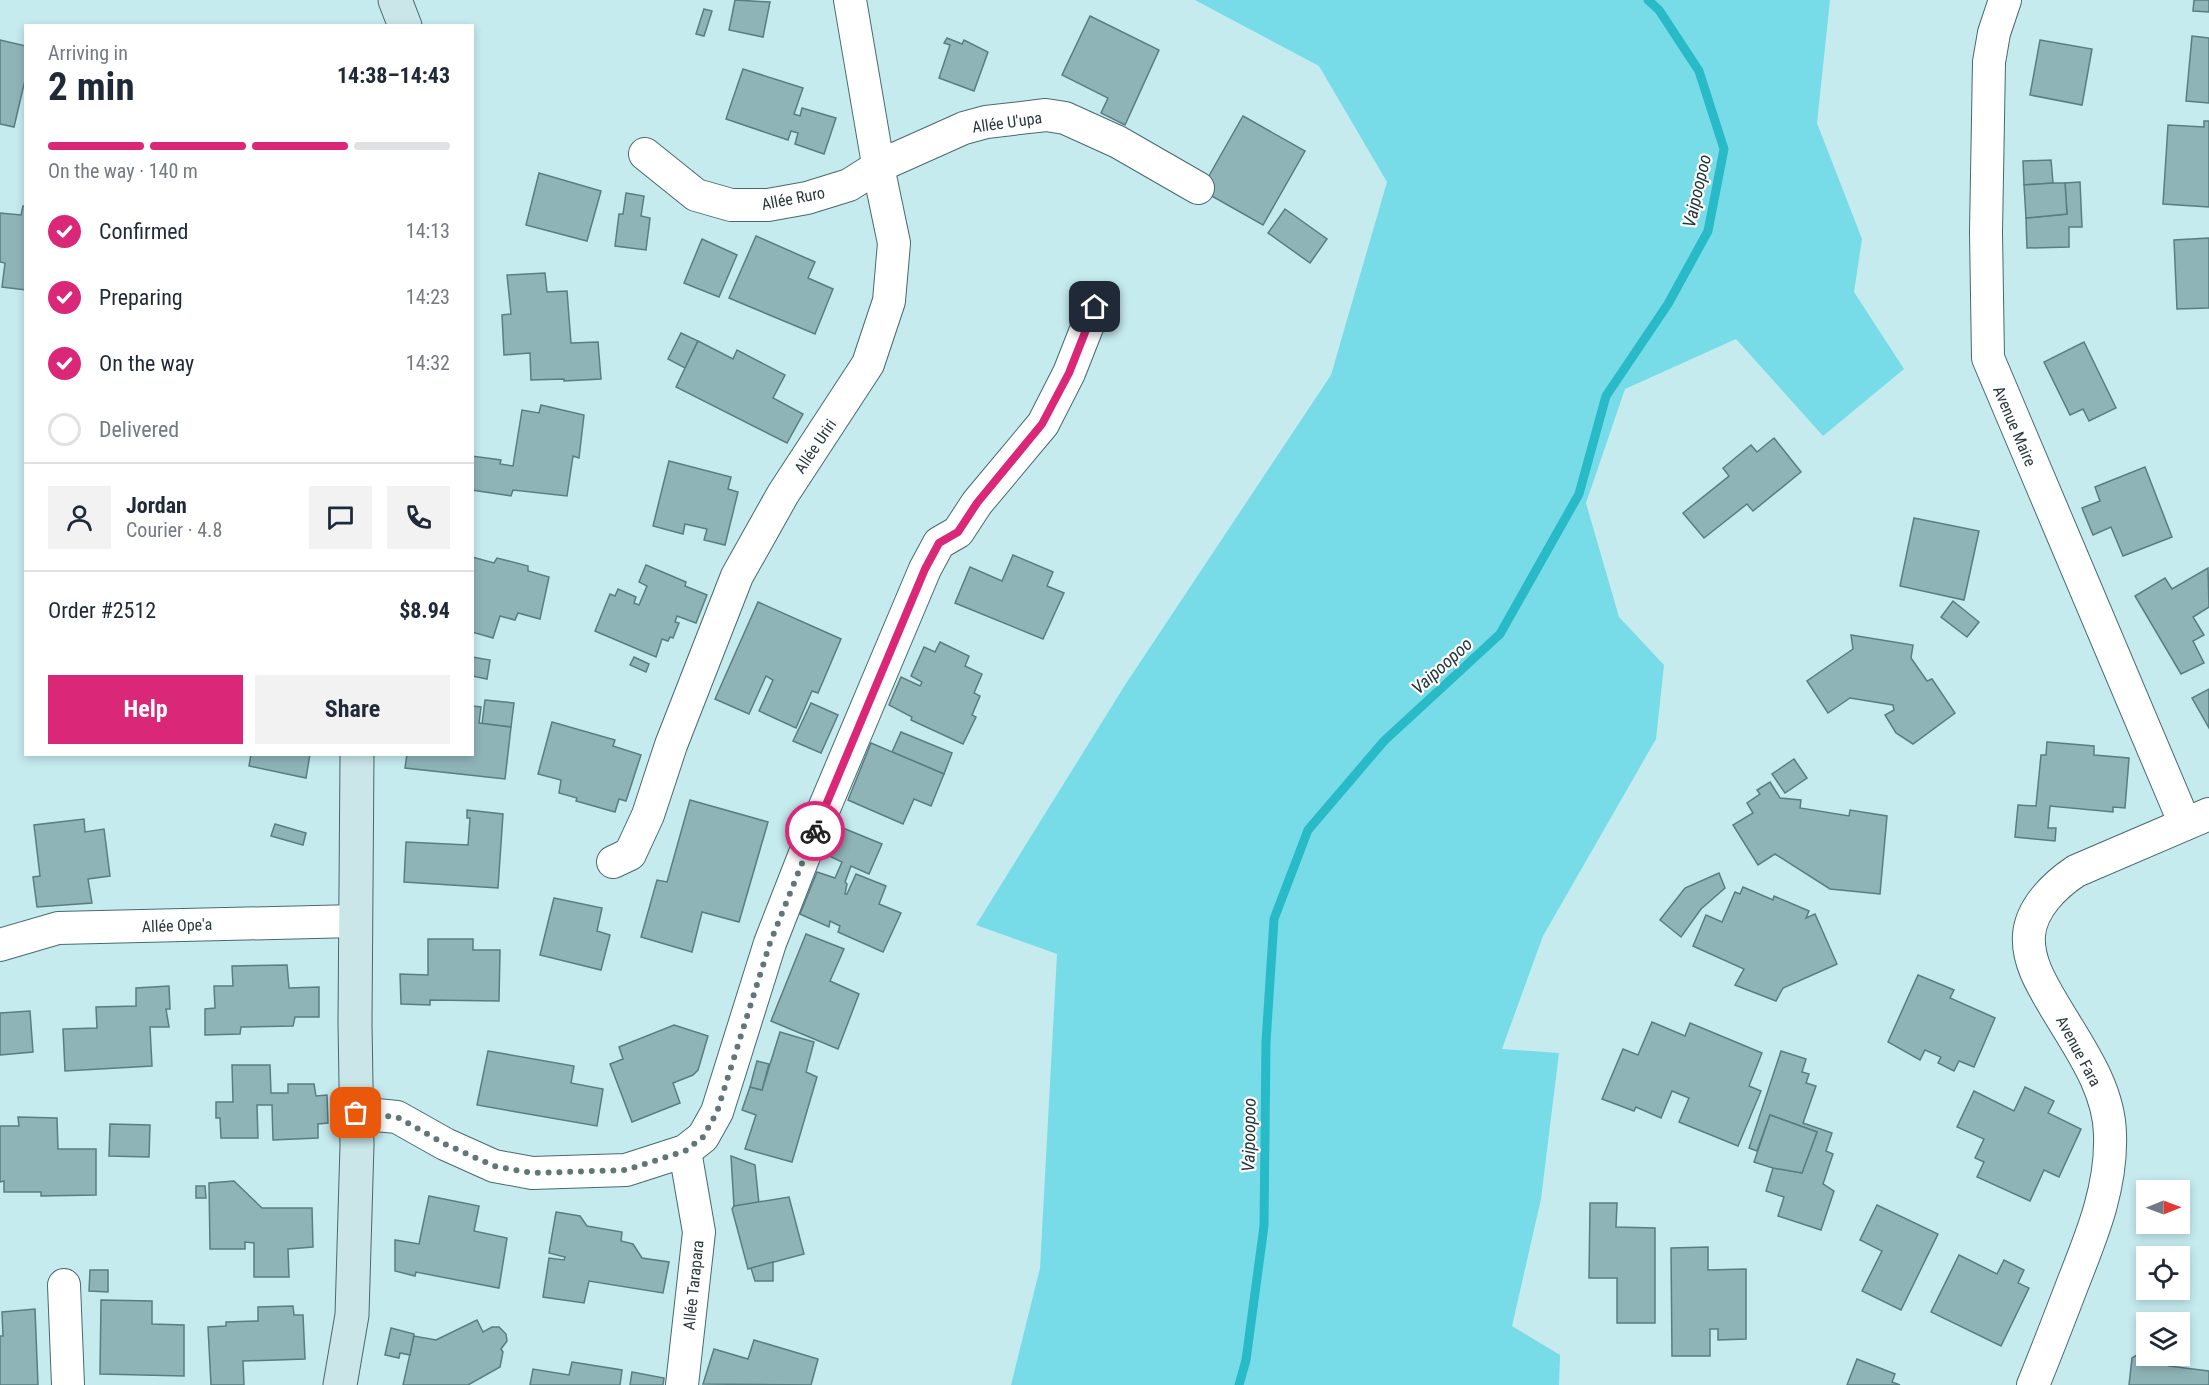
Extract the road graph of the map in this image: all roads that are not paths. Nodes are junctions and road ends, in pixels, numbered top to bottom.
1 (395, 0) edge
2 (850, 0) edge
3 (2005, 0) edge
4 (404, 24) edge
5 (645, 154) dead end
6 (879, 166) junction
7 (1198, 188) dead end
8 (1095, 307) dead end
9 (357, 756) edge
10 (2197, 819) edge
11 (613, 862) dead end
12 (356, 921) junction
13 (0, 945) edge
14 (356, 1113) junction
15 (685, 1151) junction
16 (64, 1285) dead end
17 (68, 1385) edge
18 (340, 1385) edge
19 (682, 1385) edge
20 (2033, 1385) edge

1 - 4 main road
2 - 6 street, Allée Uriri
3 - 10 street, Avenue Maire
5 - 6 street, Allée Ruro
6 - 7 street, Allée U'upa
6 - 11 street, Allée Uriri
8 - 15 street
9 - 12 main road
10 - 20 street, Avenue Fara
12 - 13 street, Allée Ope'a
12 - 14 main road
14 - 15 street
14 - 18 main road
15 - 19 street, Allée Tarapara
16 - 17 street

